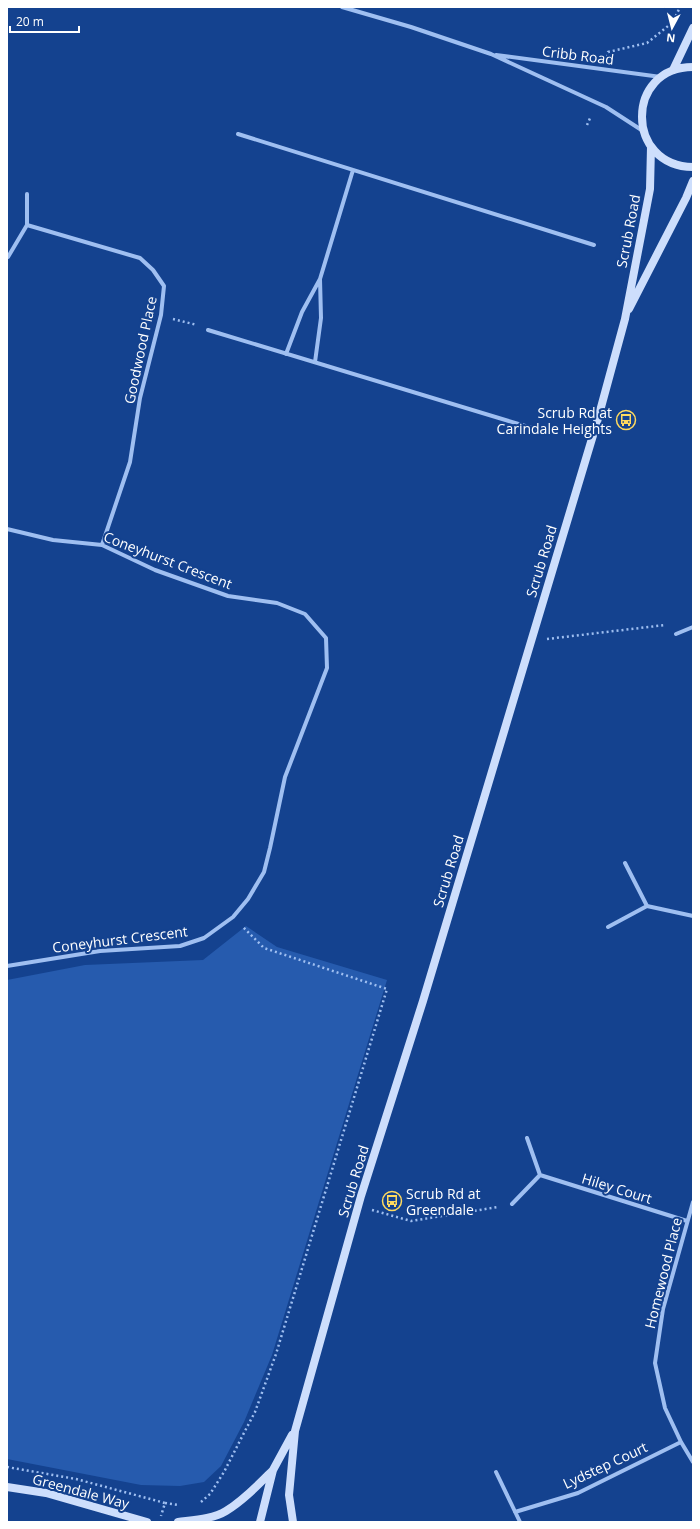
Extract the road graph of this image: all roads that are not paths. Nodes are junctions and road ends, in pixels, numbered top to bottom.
1 (342, 7) edge
2 (693, 28) edge
3 (491, 54) junction
4 (693, 67) edge
5 (673, 70) junction
6 (661, 77) junction
7 (643, 131) junction
8 (238, 134) dead end
9 (651, 147) junction
10 (693, 167) edge
11 (353, 170) junction
12 (693, 181) edge
13 (27, 194) dead end
14 (27, 226) junction
15 (594, 245) dead end
16 (8, 257) dead end
17 (320, 279) junction
18 (624, 319) junction
19 (208, 330) road end
20 (286, 354) junction
21 (315, 362) junction
22 (542, 431) dead end
23 (7, 529) edge
24 (102, 545) junction
25 (693, 627) edge
26 (676, 634) road end
27 (625, 862) dead end
28 (647, 906) junction
29 (693, 916) edge
30 (608, 927) dead end
31 (7, 966) edge
32 (527, 1138) dead end
33 (540, 1176) junction
34 (693, 1202) edge
35 (512, 1204) road end
36 (687, 1221) junction
37 (295, 1431) junction
38 (681, 1442) junction
39 (693, 1462) edge
40 (273, 1470) junction
41 (496, 1472) dead end
42 (7, 1487) edge
43 (515, 1512) junction
44 (147, 1522) edge
45 (178, 1522) edge
46 (260, 1522) edge
47 (293, 1522) edge
48 (520, 1522) edge

1 - 3 street, Cribb Road
2 - 5 street
3 - 6 street, Cribb Road
3 - 7 street, Cribb Road
4 - 5 street
5 - 6 street
6 - 7 street
7 - 9 street
8 - 11 street
9 - 10 street
9 - 18 street, Scrub Road
11 - 15 street
11 - 17 street
12 - 18 street, Scrub Road
13 - 14 street
14 - 16 street
14 - 24 street, Goodwood Place
17 - 20 street
17 - 21 street
18 - 37 street, Scrub Road
19 - 20 street
20 - 21 street
21 - 22 street
23 - 24 street, Coneyhurst Crescent
24 - 31 street, Coneyhurst Crescent
25 - 26 street
27 - 28 street
28 - 29 street
28 - 30 street
32 - 33 street
33 - 35 street
33 - 36 street, Hiley Court
34 - 36 street, Homewood Place
36 - 38 street, Homewood Place
37 - 40 street, Scrub Road
37 - 47 street, Scrub Road
38 - 39 street, Homewood Place
38 - 43 street, Lydstep Court
40 - 45 street
40 - 46 street, Scrub Road
41 - 43 street
42 - 44 street, Greendale Way
43 - 48 street

